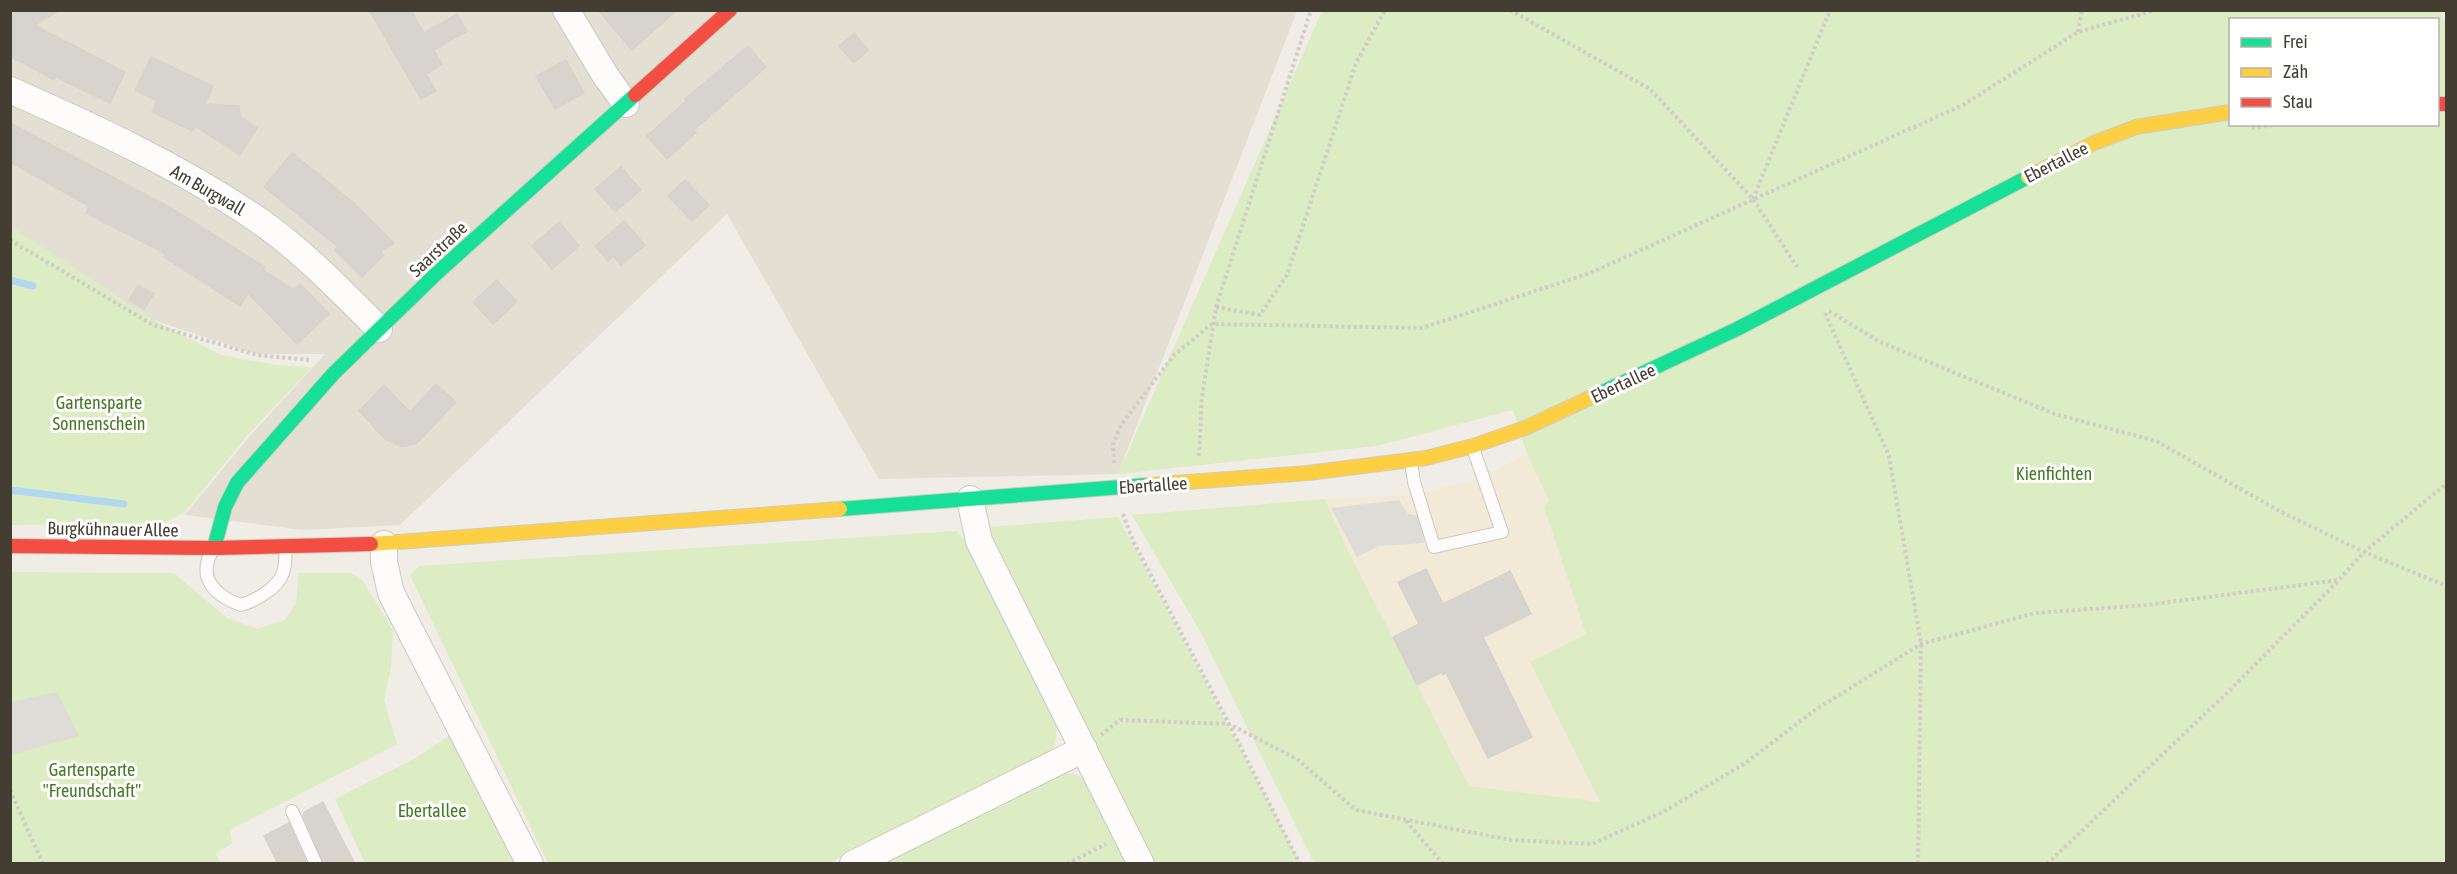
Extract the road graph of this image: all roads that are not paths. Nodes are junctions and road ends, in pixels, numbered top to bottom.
1 (566, 10) edge
2 (729, 10) edge
3 (10, 90) edge
4 (626, 104) junction
5 (2229, 112) edge
6 (379, 329) junction
7 (1473, 446) junction
8 (1411, 461) junction
9 (970, 499) junction
10 (384, 544) junction
11 (10, 546) edge
12 (286, 547) junction
13 (214, 548) junction
14 (1084, 749) junction
15 (292, 811) dead end
16 (316, 864) edge
17 (530, 864) edge
18 (853, 864) edge
19 (1141, 864) edge

1 - 4 street
2 - 4 street, Saarstraße
3 - 6 street, Am Burgwall
4 - 6 street, Saarstraße
5 - 7 street, Ebertallee
6 - 13 street, Saarstraße
7 - 8 street, Ebertallee
7 - 8 lane
8 - 9 street, Ebertallee
9 - 10 street, Ebertallee
9 - 14 street
10 - 12 street, Ebertallee
10 - 17 street
11 - 13 street, Burgkühnauer Allee
12 - 13 street, Ebertallee
12 - 13 lane
14 - 18 street
14 - 19 street
15 - 16 lane

